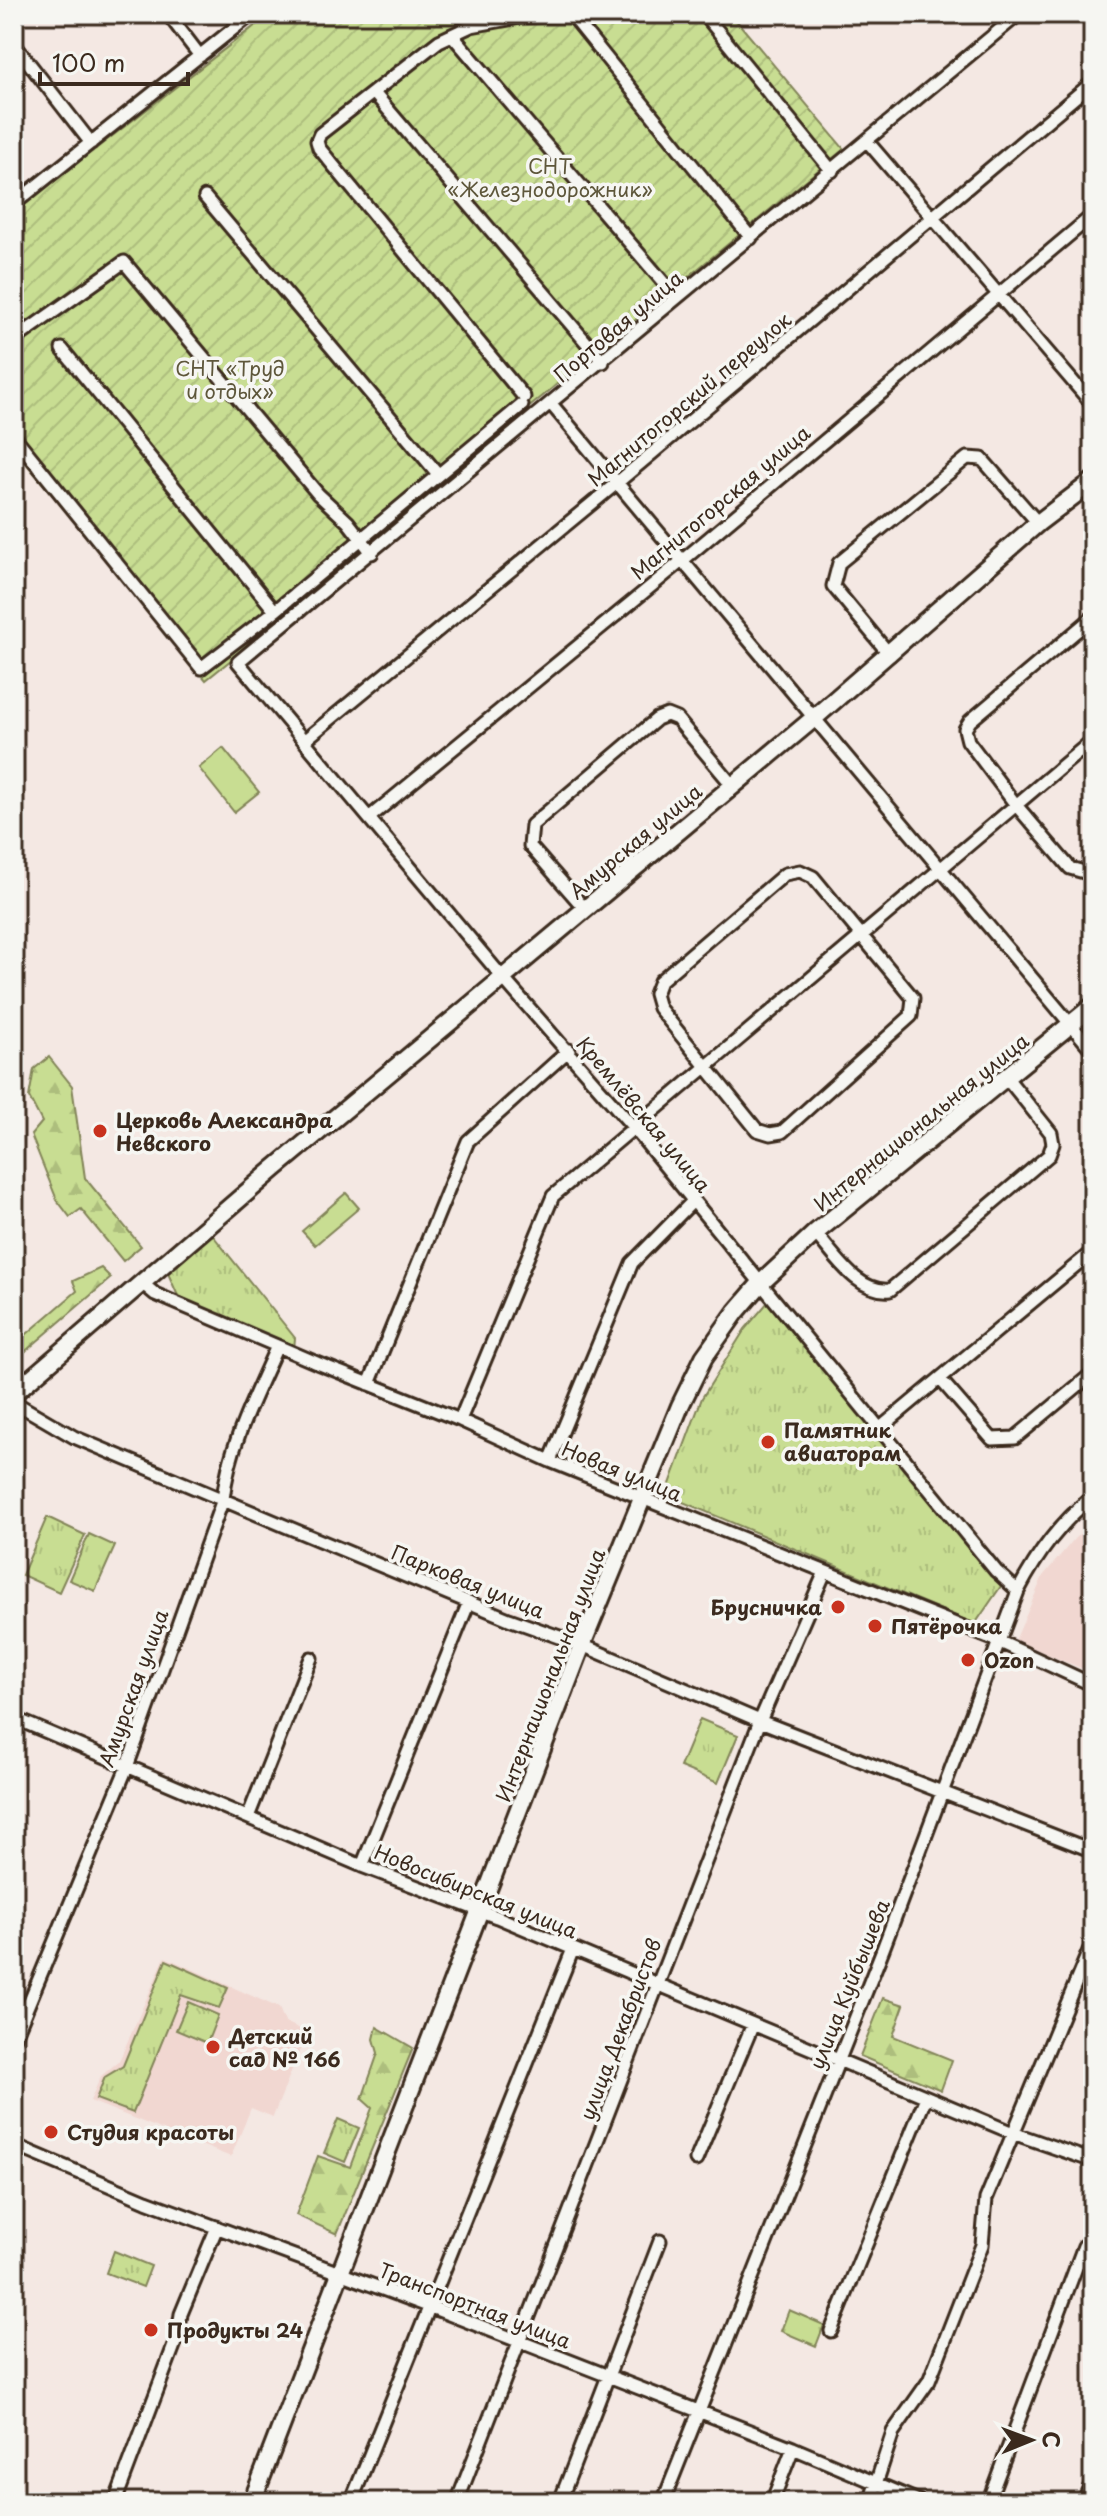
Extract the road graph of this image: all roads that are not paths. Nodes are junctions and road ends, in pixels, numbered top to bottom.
1 (168, 14) edge
2 (252, 14) edge
3 (568, 14) edge
4 (704, 14) edge
5 (1019, 14) edge
6 (452, 35) junction
7 (14, 44) edge
8 (200, 56) junction
9 (1093, 82) edge
10 (374, 93) junction
11 (867, 141) junction
12 (91, 143) junction
13 (832, 171) junction
14 (205, 197) dead end
15 (14, 204) edge
16 (1093, 215) edge
17 (931, 218) junction
18 (751, 238) junction
19 (664, 283) dead end
20 (996, 294) junction
21 (14, 340) edge
22 (62, 349) dead end
23 (603, 362) junction
24 (552, 405) junction
25 (1093, 405) edge
26 (14, 436) edge
27 (438, 474) junction
28 (1093, 481) edge
29 (618, 482) junction
30 (1038, 523) junction
31 (361, 539) junction
32 (372, 553) junction
33 (683, 560) junction
34 (275, 611) junction
35 (1093, 617) edge
36 (890, 655) junction
37 (238, 662) joint
38 (813, 719) junction
39 (305, 740) junction
40 (1093, 740) edge
41 (733, 786) junction
42 (1016, 805) junction
43 (370, 817) junction
44 (941, 867) junction
45 (1093, 870) edge
46 (585, 909) junction
47 (861, 935) junction
48 (503, 978) junction
49 (1093, 1006) edge
50 (1071, 1026) junction
51 (569, 1050) junction
52 (1093, 1051) edge
53 (704, 1068) junction
54 (1007, 1078) junction
55 (634, 1128) junction
56 (693, 1201) junction
57 (815, 1233) junction
58 (1093, 1251) edge
59 (142, 1283) junction
60 (760, 1284) junction
61 (277, 1346) junction
62 (1093, 1373) edge
63 (940, 1379) junction
64 (369, 1384) junction
65 (14, 1393) edge
66 (14, 1402) edge
67 (460, 1420) junction
68 (878, 1430) junction
69 (550, 1461) junction
70 (1093, 1496) edge
71 (642, 1498) junction
72 (223, 1499) junction
73 (825, 1572) junction
74 (1018, 1591) junction
75 (469, 1602) junction
76 (998, 1641) junction
77 (582, 1645) junction
78 (311, 1658) dead end
79 (1093, 1685) edge
80 (14, 1718) edge
81 (760, 1721) junction
82 (127, 1767) junction
83 (942, 1792) junction
84 (248, 1817) junction
85 (1093, 1851) edge
86 (362, 1866) junction
87 (480, 1911) junction
88 (1093, 1941) edge
89 (573, 1949) junction
90 (657, 1983) junction
91 (753, 2024) junction
92 (14, 2039) edge
93 (837, 2060) junction
94 (926, 2097) junction
95 (1013, 2133) junction
96 (14, 2145) edge
97 (696, 2160) dead end
98 (1093, 2161) edge
99 (217, 2227) junction
100 (660, 2241) dead end
101 (1084, 2246) dead end
102 (340, 2273) junction
103 (431, 2307) junction
104 (831, 2331) dead end
105 (520, 2342) junction
106 (608, 2376) junction
107 (700, 2411) junction
108 (793, 2448) junction
109 (1093, 2480) edge
110 (877, 2484) junction
111 (560, 2501) edge
112 (115, 2502) edge
113 (252, 2502) edge
114 (351, 2502) edge
115 (457, 2502) edge
116 (663, 2502) edge
117 (772, 2502) edge
118 (870, 2502) edge
119 (921, 2502) edge
120 (988, 2502) edge
121 (1083, 2502) edge

1 - 8 street
2 - 8 street
3 - 6 street
3 - 18 street
4 - 13 street
5 - 11 street, Портовая улица
6 - 10 street
6 - 19 street
7 - 12 street
8 - 12 street
9 - 17 street, Магнитогорский переулок
10 - 23 street
10 - 27 street
11 - 13 street, Портовая улица
11 - 17 street
12 - 15 street
13 - 18 street, Портовая улица
14 - 27 street
16 - 20 street, Магнитогорская улица
17 - 20 street
17 - 29 street, Магнитогорский переулок
18 - 23 street, Портовая улица
20 - 25 street
20 - 33 street, Магнитогорская улица
21 - 31 street
22 - 34 street
23 - 24 street, Портовая улица
24 - 29 street
24 - 32 street, Портовая улица
26 - 34 street
27 - 31 street
28 - 30 street, Амурская улица
29 - 33 street
29 - 39 street, Магнитогорский переулок
30 - 36 street, Амурская улица
30 - 36 street
31 - 32 street
31 - 34 street
32 - 37 street, Портовая улица
33 - 38 street
33 - 43 street, Магнитогорская улица
35 - 42 street
36 - 38 street, Амурская улица
37 - 39 street, Кремлёвская улица
38 - 41 street, Амурская улица
38 - 44 street
39 - 43 street, Кремлёвская улица
40 - 42 street
41 - 46 street, Амурская улица
41 - 46 street
42 - 44 street
42 - 45 street
43 - 48 street, Кремлёвская улица
44 - 47 street
44 - 50 street
46 - 48 street, Амурская улица
47 - 53 street
47 - 53 street
47 - 53 street
48 - 51 street, Кремлёвская улица
48 - 59 street, Амурская улица
49 - 50 street, Интернациональная улица
50 - 52 street
50 - 54 street, Интернациональная улица
51 - 55 street, Кремлёвская улица
51 - 64 street
53 - 55 street
54 - 57 street, Интернациональная улица
54 - 57 street
55 - 56 street, Кремлёвская улица
55 - 67 street
56 - 60 street, Кремлёвская улица
56 - 69 street
57 - 60 street, Интернациональная улица
58 - 63 street
59 - 61 street, Новая улица
59 - 65 street
60 - 68 street, Кремлёвская улица
60 - 71 street, Интернациональная улица
61 - 64 street, Новая улица
61 - 72 street, Амурская улица
62 - 63 street
63 - 68 street
64 - 67 street, Новая улица
66 - 72 street, Парковая улица
67 - 69 street, Новая улица
68 - 74 street, Кремлёвская улица
69 - 71 street, Новая улица
70 - 74 street, улица Куйбышева
71 - 73 street, Новая улица
71 - 77 street, Интернациональная улица
72 - 75 street, Парковая улица
72 - 82 street, Амурская улица
73 - 76 street, Новая улица
73 - 81 street, улица Декабристов
74 - 76 street, улица Куйбышева
75 - 77 street, Парковая улица
75 - 86 street
76 - 79 street, Новая улица
76 - 83 street, улица Куйбышева
77 - 81 street, Парковая улица
77 - 87 street, Интернациональная улица
78 - 84 street
80 - 82 street, Новосибирская улица
81 - 83 street, Парковая улица
81 - 90 street, улица Декабристов
82 - 84 street, Новосибирская улица
82 - 92 street, Амурская улица
83 - 85 street, Парковая улица
83 - 93 street, улица Куйбышева
84 - 86 street, Новосибирская улица
86 - 87 street, Новосибирская улица
87 - 89 street, Новосибирская улица
87 - 102 street, Интернациональная улица
88 - 95 street
89 - 90 street, Новосибирская улица
89 - 103 street
90 - 91 street, Новосибирская улица
90 - 105 street, улица Декабристов
91 - 93 street, Новосибирская улица
91 - 97 street
93 - 94 street, Новосибирская улица
93 - 107 street, улица Куйбышева
94 - 95 street, Новосибирская улица
94 - 104 street
95 - 98 street, Новосибирская улица
95 - 110 street
96 - 99 street, Транспортная улица
99 - 102 street, Транспортная улица
99 - 112 street
100 - 106 street
101 - 120 street
102 - 103 street, Транспортная улица
102 - 113 street, Интернациональная улица
103 - 105 street, Транспортная улица
103 - 114 street
105 - 106 street, Транспортная улица
105 - 115 street, улица Декабристов
106 - 107 street, Транспортная улица
106 - 111 street
107 - 108 street, Транспортная улица
107 - 116 street, улица Куйбышева
108 - 110 street, Транспортная улица
108 - 117 street
109 - 121 street
110 - 118 street
110 - 119 street, Транспортная улица

